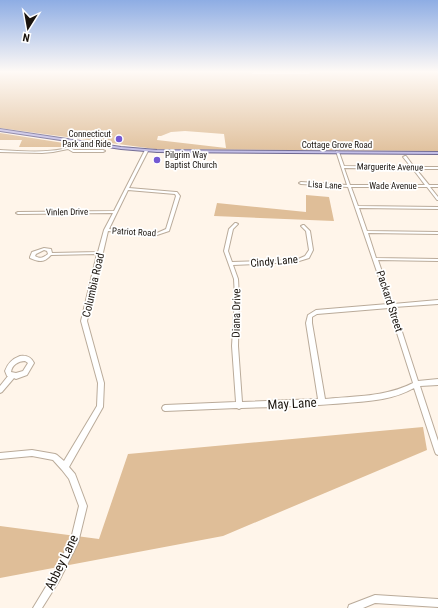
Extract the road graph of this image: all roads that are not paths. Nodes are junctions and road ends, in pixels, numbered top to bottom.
1 (0, 130) edge
2 (80, 142) junction
3 (68, 148) junction
4 (103, 151) dead end
5 (146, 151) junction
6 (0, 152) edge
7 (337, 152) junction
8 (438, 153) edge
9 (405, 157) dead end
10 (342, 167) junction
11 (414, 168) junction
12 (438, 168) edge
13 (301, 183) dead end
14 (349, 186) junction
15 (428, 186) junction
16 (438, 186) edge
17 (127, 190) junction
18 (438, 198) edge
19 (357, 207) junction
20 (438, 208) edge
21 (115, 212) junction
22 (18, 213) dead end
23 (236, 224) dead end
24 (303, 226) dead end
25 (106, 230) junction
26 (366, 232) junction
27 (438, 233) edge
28 (100, 252) junction
29 (50, 254) dead end
30 (376, 259) junction
31 (438, 260) edge
32 (230, 264) junction
33 (438, 302) edge
34 (391, 305) junction
35 (12, 376) dead end
36 (438, 382) edge
37 (416, 384) junction
38 (0, 390) edge
39 (322, 402) junction
40 (239, 406) junction
41 (165, 408) dead end
42 (438, 452) edge
43 (0, 456) edge
44 (65, 467) junction
45 (438, 603) edge
46 (37, 608) edge
47 (352, 608) edge

1 - 2 main road, Cottage Grove Road
2 - 3 street
2 - 5 main road, Cottage Grove Road
3 - 4 street
3 - 6 street
5 - 7 main road, Cottage Grove Road
5 - 17 street, Columbia Road
7 - 8 main road, Cottage Grove Road
7 - 10 street, Packard Street
9 - 11 street
10 - 11 street, Marguerite Avenue
10 - 14 street, Packard Street
11 - 12 street, Marguerite Avenue
11 - 15 street
13 - 14 street, Lisa Lane
14 - 15 street, Wade Avenue
14 - 19 street, Packard Street
15 - 16 street, Wade Avenue
15 - 18 street
17 - 21 street, Columbia Road
17 - 25 street, Patriot Road
19 - 20 street
19 - 26 street, Packard Street
21 - 22 street, Vinlen Drive
21 - 25 street, Columbia Road
23 - 32 street, Diana Drive
24 - 32 street, Cindy Lane
25 - 28 street, Columbia Road
26 - 27 street
26 - 30 street, Packard Street
28 - 29 street
28 - 44 street, Columbia Road
30 - 31 street
30 - 34 street, Packard Street
32 - 40 street, Diana Drive
33 - 34 street
34 - 37 street, Packard Street
34 - 39 street
35 - 38 street
36 - 37 street, May Lane
37 - 39 street, May Lane
37 - 42 street, Packard Street
39 - 40 street, May Lane
40 - 41 street, May Lane
43 - 44 street
44 - 46 street, Abbey Lane
45 - 47 street

